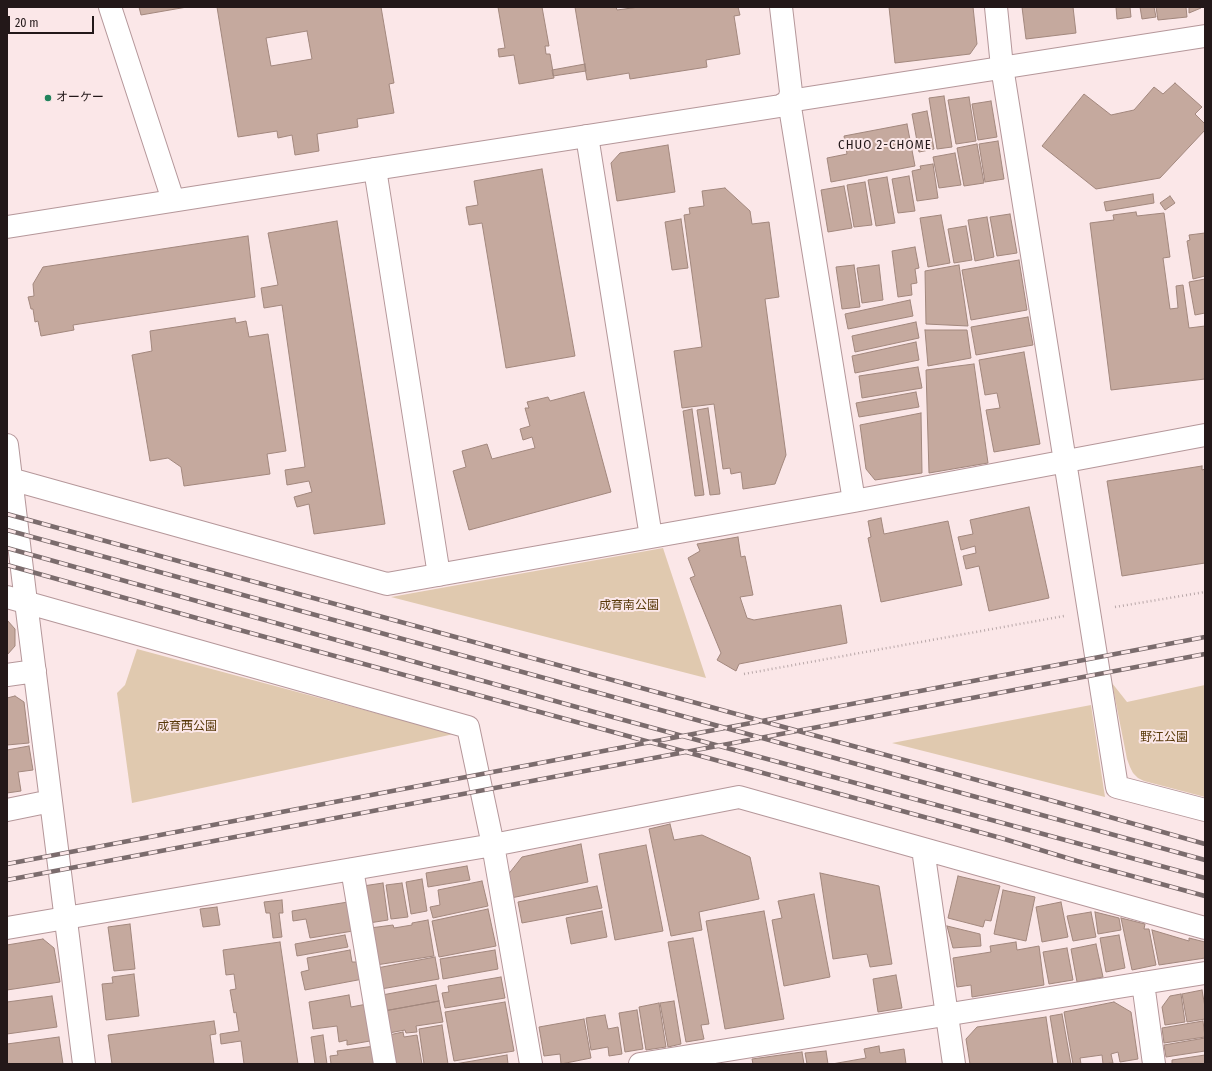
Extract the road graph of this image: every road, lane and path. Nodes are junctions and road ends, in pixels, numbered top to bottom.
1 (110, 7) edge
2 (781, 7) edge
3 (996, 7) edge
4 (1205, 36) edge
5 (1002, 67) junction
6 (789, 101) junction
7 (587, 136) junction
8 (375, 169) junction
9 (173, 200) junction
10 (7, 227) edge
11 (1205, 436) edge
12 (7, 444) edge
13 (1064, 461) junction
14 (9, 479) edge
15 (854, 501) junction
16 (651, 537) junction
17 (439, 575) junction
18 (1205, 592) edge
19 (16, 600) edge
20 (1088, 612) junction
21 (35, 671) junction
22 (744, 674) dead end
23 (7, 675) edge
24 (51, 801) junction
25 (7, 810) edge
26 (1205, 810) edge
27 (493, 845) junction
28 (923, 849) junction
29 (352, 869) junction
30 (66, 918) junction
31 (7, 928) edge
32 (1205, 928) edge
33 (1205, 973) edge
34 (1143, 983) junction
35 (947, 1014) junction
36 (702, 1059) edge
37 (84, 1064) edge
38 (385, 1064) edge
39 (531, 1064) edge
40 (640, 1064) edge
41 (954, 1064) edge
42 (1154, 1064) edge

1 - 9 street
2 - 6 street
3 - 5 street
4 - 5 street
5 - 6 street
5 - 13 street
6 - 7 street
6 - 15 street
7 - 8 street
7 - 16 street
8 - 9 street
8 - 17 street
9 - 10 street
11 - 13 street
12 - 14 street
13 - 15 street
13 - 20 street
14 - 17 street
14 - 19 street
15 - 16 street
16 - 17 street
18 - 20 path
19 - 21 street
19 - 27 street
20 - 22 path
20 - 26 street
21 - 23 street
21 - 24 street
24 - 25 street
24 - 30 street
27 - 28 street
27 - 29 street
27 - 39 street
28 - 32 street
28 - 35 street
29 - 30 street
29 - 38 street
30 - 31 street
30 - 37 street
33 - 34 street
34 - 35 street
34 - 42 street
35 - 36 street
35 - 41 street
36 - 40 street

